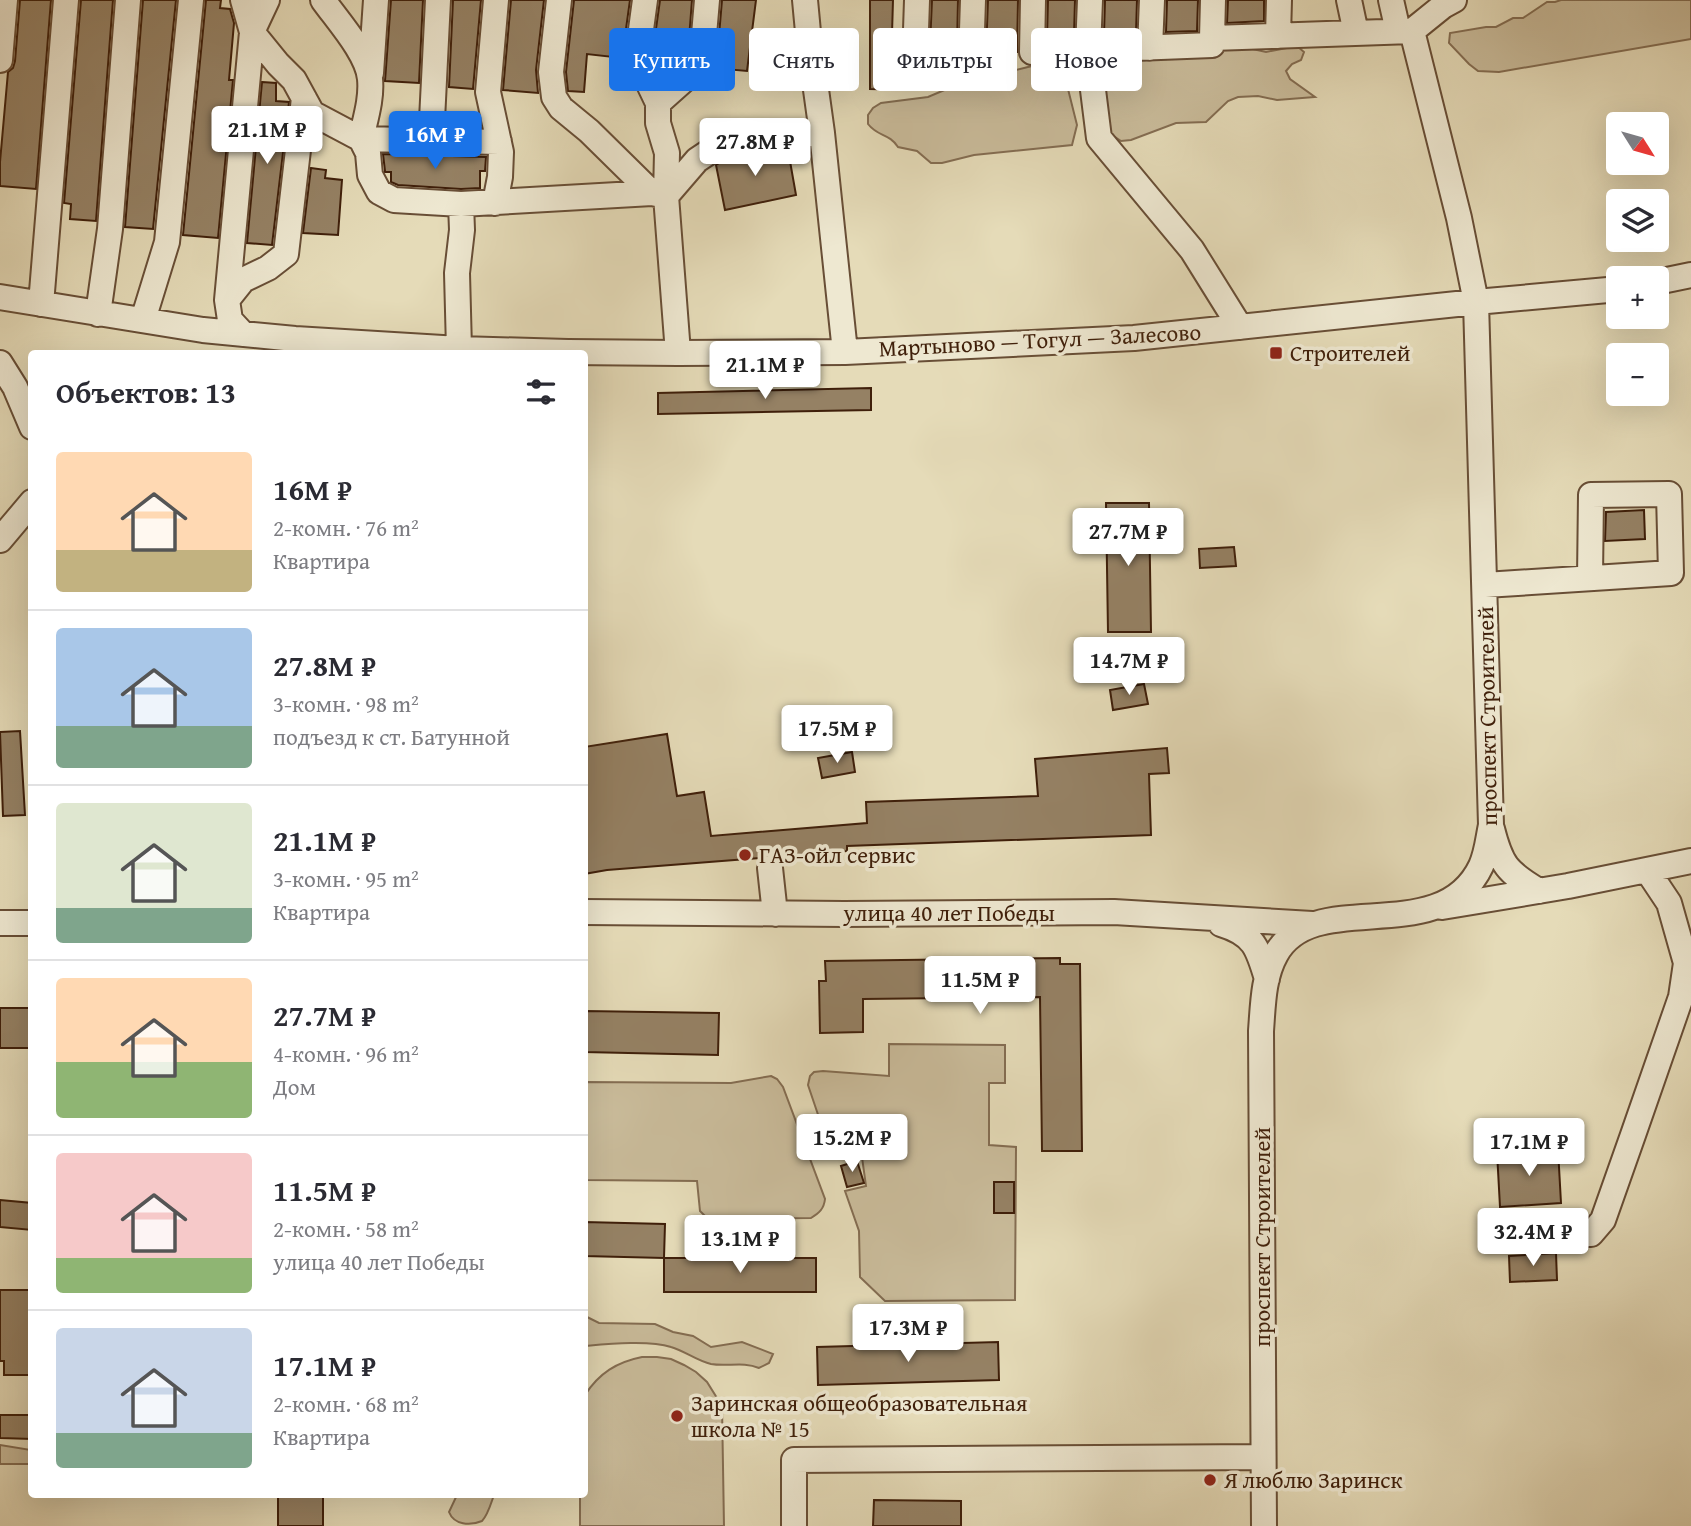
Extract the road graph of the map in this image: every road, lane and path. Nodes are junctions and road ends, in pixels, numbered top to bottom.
1 (5, 0) edge
2 (66, 0) edge
3 (128, 0) edge
4 (191, 0) edge
5 (243, 0) edge
6 (267, 0) edge
7 (323, 0) edge
8 (376, 0) edge
9 (438, 0) edge
10 (496, 0) edge
11 (559, 0) edge
12 (645, 0) edge
13 (707, 0) edge
14 (805, 0) edge
15 (917, 0) edge
16 (973, 0) edge
17 (1034, 0) edge
18 (1090, 0) edge
19 (1152, 0) edge
20 (1213, 0) edge
21 (1279, 0) edge
22 (1349, 0) edge
23 (1391, 0) edge
24 (1446, 2) edge
25 (1033, 28) edge
26 (1089, 28) edge
27 (1405, 31) junction
28 (252, 32) junction
29 (1356, 33) junction
30 (1278, 36) junction
31 (1212, 38) junction
32 (1142, 48) edge
33 (1150, 48) junction
34 (0, 60) edge
35 (370, 77) junction
36 (1094, 91) edge
37 (304, 98) junction
38 (658, 103) junction
39 (822, 134) junction
40 (361, 139) junction
41 (431, 140) junction
42 (499, 142) junction
43 (659, 195) junction
44 (495, 203) junction
45 (461, 204) junction
46 (1691, 275) edge
47 (1669, 280) edge
48 (1606, 290) edge
49 (0, 298) edge
50 (227, 300) junction
51 (1476, 302) junction
52 (41, 304) junction
53 (98, 314) junction
54 (144, 320) junction
55 (1240, 327) junction
56 (243, 334) junction
57 (459, 349) junction
58 (495, 350) edge
59 (588, 352) edge
60 (845, 352) junction
61 (678, 353) junction
62 (0, 360) edge
63 (28, 375) edge
64 (28, 418) edge
65 (28, 507) edge
66 (0, 540) edge
67 (1590, 578) junction
68 (1485, 585) junction
69 (1491, 825) junction
70 (1691, 861) edge
71 (771, 868) dead end
72 (1647, 870) junction
73 (1539, 891) junction
74 (1435, 909) junction
75 (588, 912) edge
76 (775, 914) junction
77 (1201, 918) junction
78 (0, 923) edge
79 (28, 923) edge
80 (1312, 924) junction
81 (1267, 979) junction
82 (1518, 1232) dead end
83 (1264, 1457) junction
84 (794, 1526) edge
85 (1264, 1526) edge

1 - 34 street
2 - 52 street
3 - 53 street
4 - 54 street
5 - 28 street
6 - 28 street
7 - 35 street
8 - 35 street
9 - 41 street
10 - 42 street
11 - 43 street
12 - 38 street
13 - 38 street
14 - 39 street
15 - 16 street
17 - 25 street
18 - 26 street
19 - 33 street
20 - 31 street
21 - 30 street
22 - 29 street
23 - 27 street, проспект Строителей
24 - 27 street
27 - 29 street
27 - 51 street, проспект Строителей
28 - 37 street
28 - 50 street
29 - 30 street
30 - 31 street
31 - 33 street
32 - 33 street
35 - 40 street
36 - 55 street
37 - 40 street
37 - 50 street
38 - 43 street
39 - 43 street
39 - 60 street
40 - 41 street
40 - 45 street
41 - 42 street
42 - 44 street
43 - 44 street
43 - 61 street
44 - 45 street
45 - 57 street
46 - 47 street
48 - 51 street, Мартыново — Тогул — Залесово
49 - 52 street, Мартыново — Тогул — Залесово
50 - 56 street
51 - 55 street, Мартыново — Тогул — Залесово
51 - 68 street, проспект Строителей
52 - 53 street, Мартыново — Тогул — Залесово
53 - 54 street, Мартыново — Тогул — Залесово
54 - 56 street, Мартыново — Тогул — Залесово
55 - 60 street, Мартыново — Тогул — Залесово
56 - 57 street, Мартыново — Тогул — Залесово
57 - 58 street, Мартыново — Тогул — Залесово
59 - 61 street, Мартыново — Тогул — Залесово
60 - 61 street, Мартыново — Тогул — Залесово
62 - 63 street
62 - 64 street
65 - 66 street
67 - 67 street
67 - 68 street
68 - 69 street, проспект Строителей
69 - 73 street
69 - 74 street, проспект Строителей
70 - 72 street
71 - 76 street
72 - 73 street
72 - 82 street
73 - 74 street
74 - 80 street, проспект Строителей
75 - 76 street, улица 40 лет Победы
76 - 77 street, улица 40 лет Победы
77 - 80 street, улица 40 лет Победы
77 - 81 street
78 - 79 street
80 - 81 street, проспект Строителей
81 - 83 street, проспект Строителей
83 - 84 street
83 - 85 street, проспект Строителей

